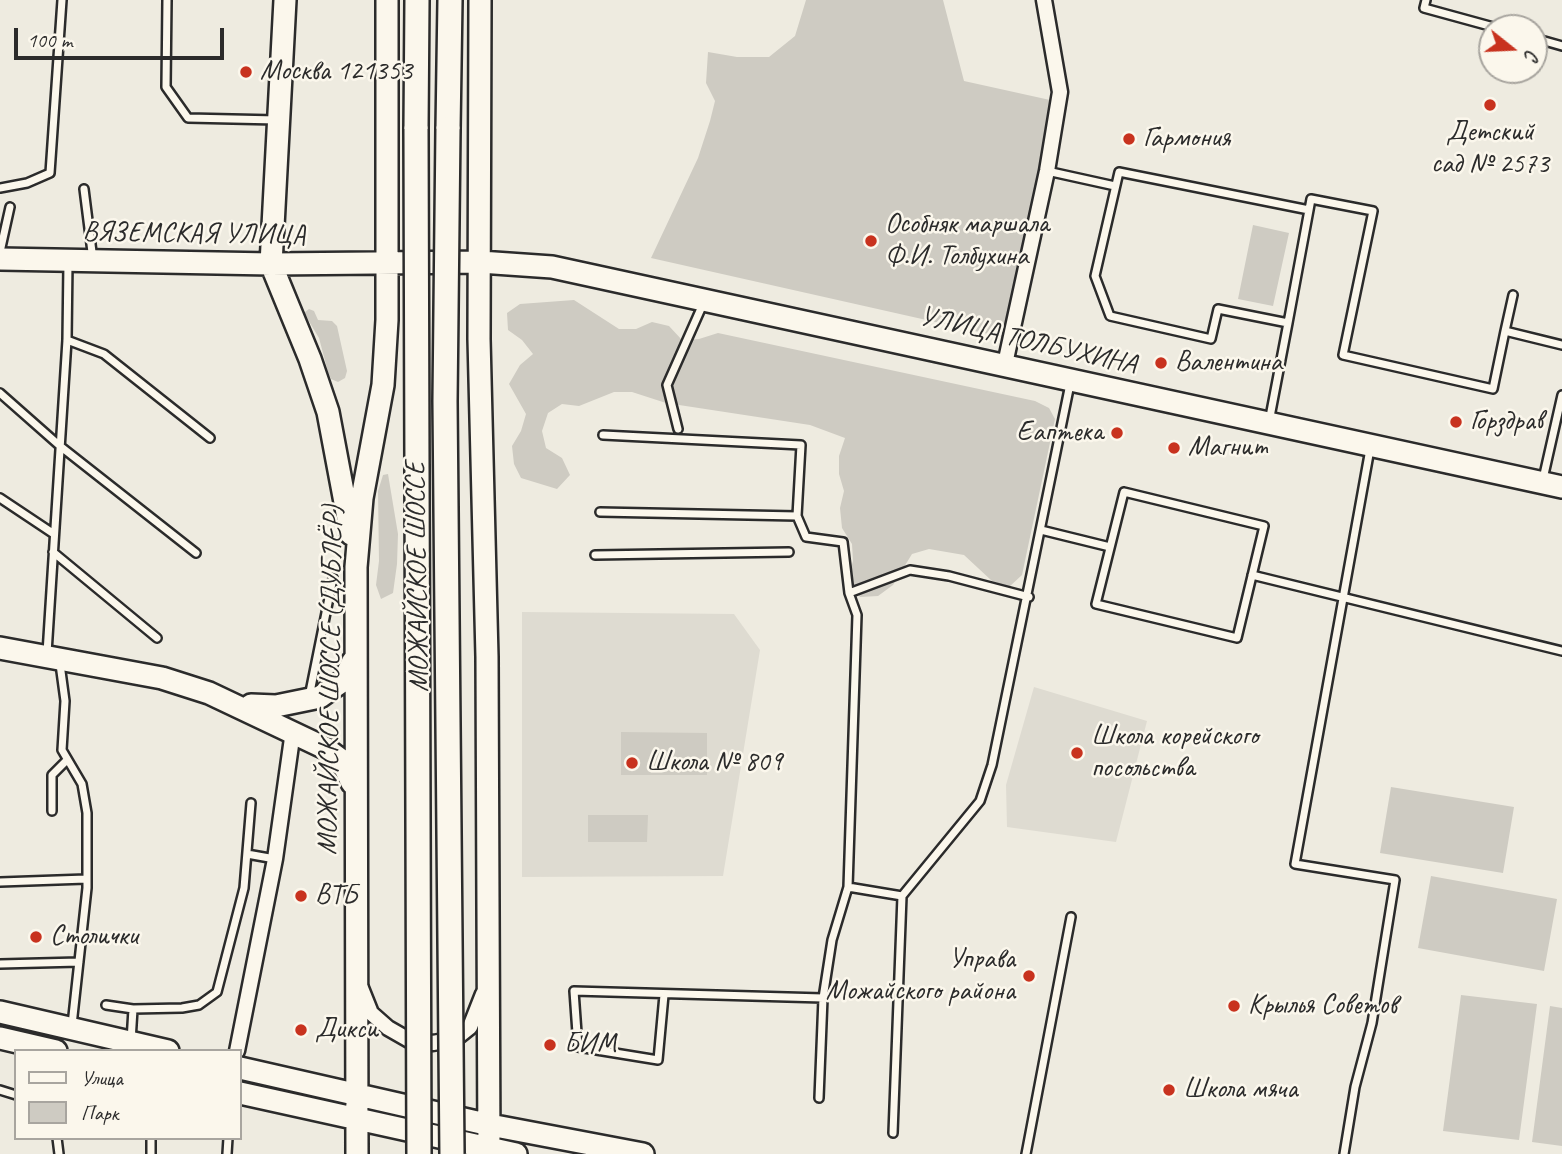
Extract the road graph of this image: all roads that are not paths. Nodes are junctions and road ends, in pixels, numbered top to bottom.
1 (62, 0) edge
2 (167, 0) edge
3 (285, 0) edge
4 (417, 0) edge
5 (450, 0) edge
6 (480, 0) edge
7 (1044, 0) edge
8 (1426, 0) edge
9 (388, 3) edge
10 (1478, 23) edge
11 (278, 120) junction
12 (1047, 171) junction
13 (1115, 186) junction
14 (0, 188) edge
15 (84, 189) dead end
16 (10, 207) dead end
17 (1309, 210) junction
18 (0, 252) edge
19 (0, 258) edge
20 (69, 260) junction
21 (93, 260) junction
22 (388, 262) junction
23 (480, 262) junction
24 (271, 264) junction
25 (1513, 295) dead end
26 (705, 300) junction
27 (1289, 323) junction
28 (1506, 331) junction
29 (67, 340) junction
30 (1562, 345) edge
31 (1005, 364) junction
32 (1071, 379) junction
33 (0, 393) edge
34 (1562, 395) edge
35 (1269, 423) junction
36 (678, 429) dead end
37 (603, 435) dead end
38 (210, 438) dead end
39 (1371, 445) junction
40 (60, 446) junction
41 (1552, 485) edge
42 (0, 498) edge
43 (600, 512) dead end
44 (797, 516) junction
45 (1041, 530) junction
46 (54, 534) junction
47 (1110, 547) junction
48 (53, 552) junction
49 (789, 552) dead end
50 (196, 553) dead end
51 (595, 555) dead end
52 (356, 567) junction
53 (1252, 575) junction
54 (332, 578) dead end
55 (849, 593) junction
56 (1029, 597) junction
57 (1343, 597) junction
58 (157, 638) dead end
59 (0, 648) edge
60 (1562, 651) edge
61 (355, 655) junction
62 (53, 658) junction
63 (308, 702) junction
64 (235, 704) junction
65 (293, 731) junction
66 (66, 761) junction
67 (355, 795) junction
68 (251, 803) dead end
69 (52, 811) dead end
70 (247, 854) junction
71 (275, 859) junction
72 (86, 879) junction
73 (0, 882) edge
74 (848, 887) junction
75 (902, 896) junction
76 (1071, 917) dead end
77 (79, 962) junction
78 (0, 964) edge
79 (355, 966) junction
80 (487, 976) junction
81 (664, 995) junction
82 (823, 998) junction
83 (106, 1006) dead end
84 (134, 1009) junction
85 (0, 1012) edge
86 (72, 1028) junction
87 (0, 1038) edge
88 (131, 1042) junction
89 (47, 1049) edge
90 (160, 1049) edge
91 (237, 1049) edge
92 (242, 1068) edge
93 (242, 1093) edge
94 (356, 1096) junction
95 (819, 1098) dead end
96 (356, 1121) junction
97 (490, 1125) junction
98 (893, 1133) dead end
99 (489, 1151) edge
100 (357, 1154) edge
101 (419, 1154) edge
102 (452, 1154) edge
103 (516, 1154) edge
104 (643, 1154) edge
105 (1026, 1154) edge
106 (1344, 1154) edge

1 - 14 lane
2 - 11 lane
3 - 11 main road
4 - 101 main road, МОЖАЙСКОЕ ШОССЕ, bridge
5 - 102 main road, МОЖАЙСКОЕ ШОССЕ, bridge
6 - 23 main road
7 - 12 street
8 - 10 lane
9 - 22 main road, МОЖАЙСКОЕ ШОССЕ (ДУБЛЁР)
11 - 24 main road
12 - 13 lane
12 - 31 street
13 - 17 lane
13 - 27 lane
15 - 21 lane
16 - 18 lane
17 - 27 lane
17 - 28 lane
19 - 20 main road, ВЯЗЕМСКАЯ УЛИЦА
20 - 21 main road, ВЯЗЕМСКАЯ УЛИЦА
20 - 29 lane
21 - 24 main road, ВЯЗЕМСКАЯ УЛИЦА
22 - 23 main road, ВЯЗЕМСКАЯ УЛИЦА
22 - 24 main road, ВЯЗЕМСКАЯ УЛИЦА
22 - 52 main road, МОЖАЙСКОЕ ШОССЕ (ДУБЛЁР)
23 - 26 main road, УЛИЦА ТОЛБУХИНА
23 - 80 main road
24 - 52 main road
25 - 28 lane
26 - 31 main road, УЛИЦА ТОЛБУХИНА
26 - 36 lane
27 - 35 lane
28 - 30 lane
29 - 38 lane
29 - 40 lane
31 - 32 main road, УЛИЦА ТОЛБУХИНА
32 - 35 main road, УЛИЦА ТОЛБУХИНА
32 - 45 lane
33 - 40 lane
34 - 41 lane
35 - 39 main road, УЛИЦА ТОЛБУХИНА
37 - 44 lane
39 - 41 main road, УЛИЦА ТОЛБУХИНА
39 - 57 lane
40 - 46 lane
40 - 50 lane
42 - 46 lane
43 - 44 lane
44 - 55 lane
45 - 47 lane
45 - 56 lane
46 - 48 lane
47 - 53 lane
47 - 53 lane
48 - 58 lane
48 - 62 lane
49 - 51 lane
52 - 61 main road, МОЖАЙСКОЕ ШОССЕ (ДУБЛЁР)
53 - 57 lane
54 - 63 lane
55 - 56 lane
55 - 74 lane
56 - 75 lane
57 - 60 lane
57 - 106 lane
59 - 62 main road
61 - 63 main road
61 - 67 main road, МОЖАЙСКОЕ ШОССЕ (ДУБЛЁР)
62 - 64 main road
62 - 66 lane
63 - 64 main road
64 - 65 main road
65 - 67 main road
65 - 71 street
66 - 69 lane
66 - 72 lane
67 - 79 main road, МОЖАЙСКОЕ ШОССЕ (ДУБЛЁР)
68 - 70 lane
70 - 71 lane
70 - 84 lane
71 - 91 street
72 - 73 lane
72 - 77 lane
74 - 75 lane
74 - 82 lane
75 - 98 lane
76 - 105 lane
77 - 78 lane
77 - 86 lane
79 - 80 street
79 - 94 main road, МОЖАЙСКОЕ ШОССЕ (ДУБЛЁР)
80 - 97 main road
81 - 81 lane
81 - 82 lane
82 - 95 lane
83 - 84 lane
84 - 88 lane
85 - 86 main road
86 - 88 main road
87 - 89 main road
88 - 90 main road
92 - 94 main road
93 - 96 main road
94 - 96 main road, МОЖАЙСКОЕ ШОССЕ (ДУБЛЁР)
94 - 97 main road
96 - 99 main road
96 - 100 main road, МОЖАЙСКОЕ ШОССЕ (ДУБЛЁР)
97 - 99 main road
97 - 104 main road
99 - 103 main road

